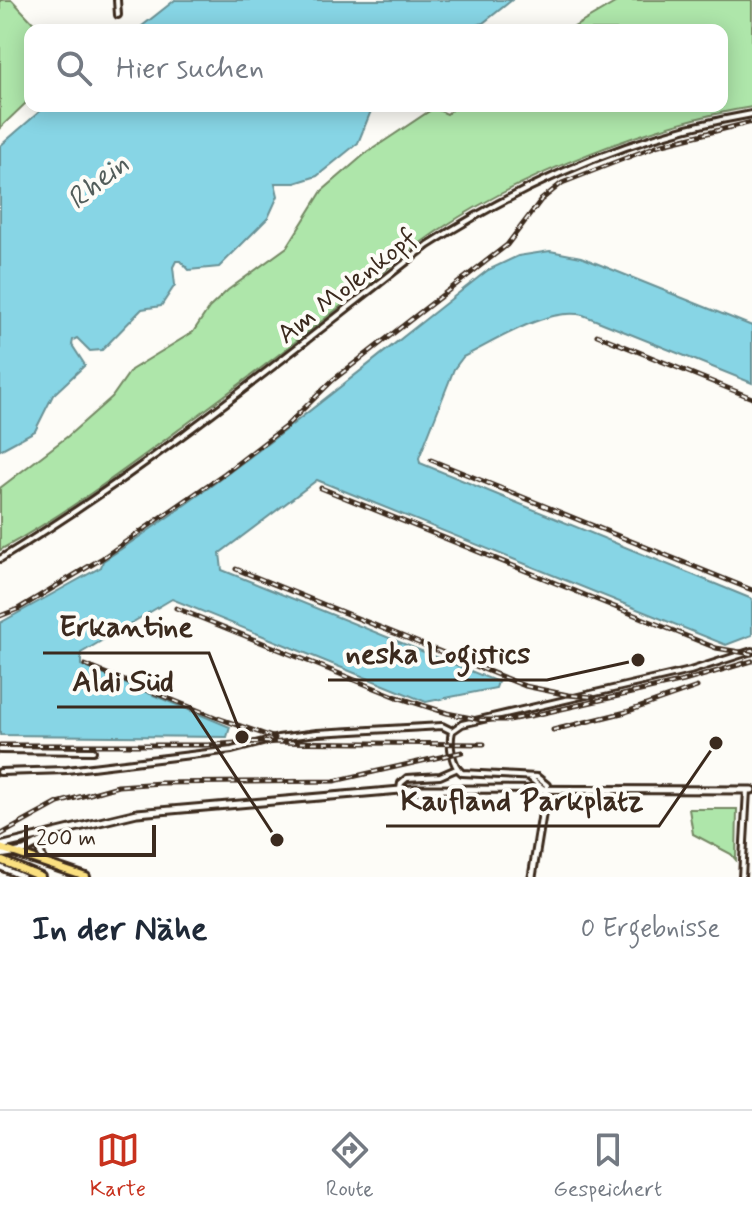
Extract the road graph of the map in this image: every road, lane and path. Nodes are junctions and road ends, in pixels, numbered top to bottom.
1 (117, 0) edge
2 (118, 15) dead end
3 (752, 114) edge
4 (0, 559) edge
5 (752, 651) edge
6 (452, 731) junction
7 (0, 750) edge
8 (93, 751) dead end
9 (456, 769) junction
10 (0, 772) edge
11 (400, 789) junction
12 (750, 790) edge
13 (546, 791) junction
14 (56, 834) junction
15 (41, 842) junction
16 (0, 847) edge
17 (14, 853) junction
18 (0, 858) edge
19 (44, 863) junction
20 (0, 867) edge
21 (83, 876) edge
22 (23, 877) edge
23 (41, 877) edge
24 (72, 877) edge
25 (532, 877) edge
26 (742, 877) edge

1 - 2 street
3 - 4 street, Am Molenkopf
5 - 6 street
6 - 9 street
6 - 10 street
7 - 8 street
9 - 11 street
9 - 13 street
11 - 13 main road
11 - 14 main road
12 - 13 main road
12 - 26 street
13 - 25 main road
14 - 15 main road
14 - 16 main road
15 - 17 main road
15 - 19 main road
16 - 17 main road
17 - 18 main road
17 - 19 main road
18 - 23 main road
19 - 21 main road
20 - 22 street
21 - 24 main road

